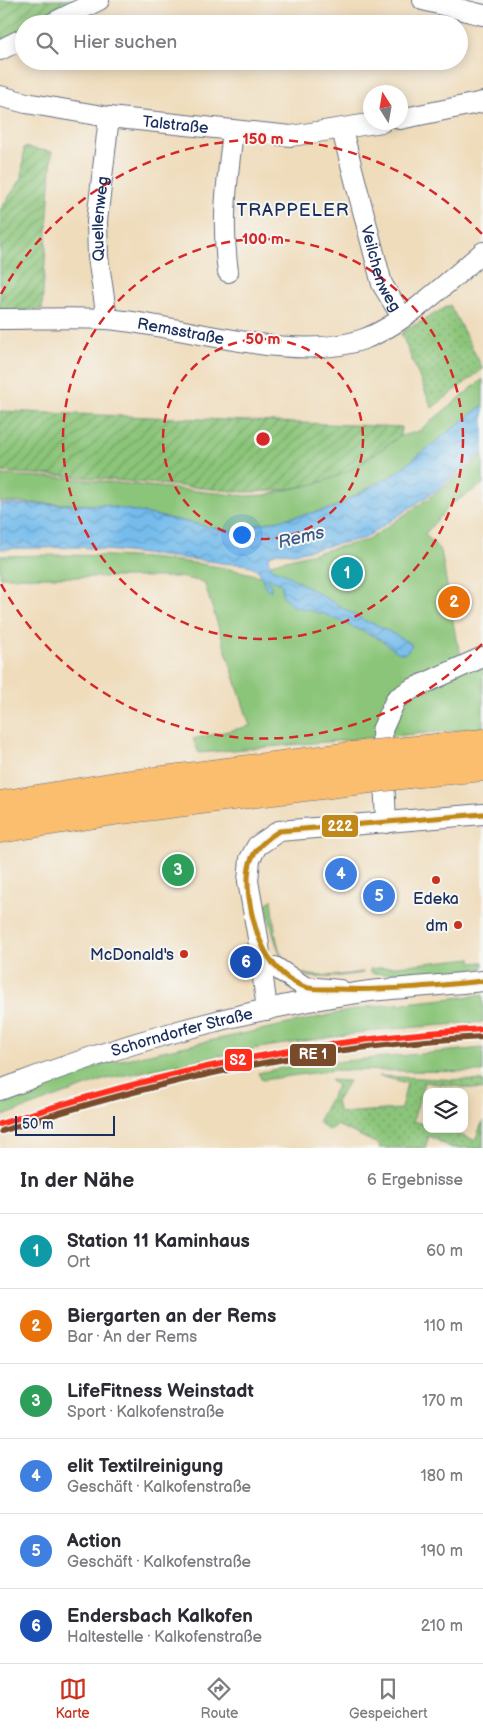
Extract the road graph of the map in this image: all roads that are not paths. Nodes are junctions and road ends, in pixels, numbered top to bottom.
1 (99, 0) edge
2 (423, 0) edge
3 (69, 15) edge
4 (483, 15) edge
5 (15, 42) edge
6 (0, 50) edge
7 (0, 96) edge
8 (483, 102) edge
9 (108, 117) junction
10 (408, 117) edge
11 (363, 126) edge
12 (342, 130) junction
13 (233, 131) junction
14 (483, 252) edge
15 (228, 272) dead end
16 (402, 317) junction
17 (0, 319) edge
18 (107, 319) junction
19 (483, 657) edge
20 (483, 743) edge
21 (408, 763) junction
22 (483, 767) edge
23 (353, 769) junction
24 (0, 804) edge
25 (483, 814) edge
26 (386, 823) junction
27 (0, 829) edge
28 (258, 938) junction
29 (275, 967) junction
30 (483, 981) edge
31 (369, 992) junction
32 (274, 1009) junction
33 (0, 1090) edge

1 - 3 street
2 - 4 street
5 - 6 street
7 - 9 street, Talstraße
8 - 10 street
9 - 13 street, Talstraße
9 - 18 street, Quellenweg
11 - 12 street, Talstraße
12 - 13 street, Talstraße
12 - 16 street, Veilchenweg
13 - 15 street
14 - 16 street, Remsstraße
16 - 18 street, Remsstraße
17 - 18 street, Remsstraße
19 - 26 street
20 - 21 highway
21 - 22 highway
21 - 23 highway, bridge
23 - 24 highway
23 - 27 highway
25 - 26 street
26 - 28 street
28 - 29 street
28 - 32 street
29 - 31 street, Schorndorfer Straße
29 - 32 street
30 - 31 street, Schorndorfer Straße
31 - 32 street, Schorndorfer Straße
32 - 33 street, Schorndorfer Straße

